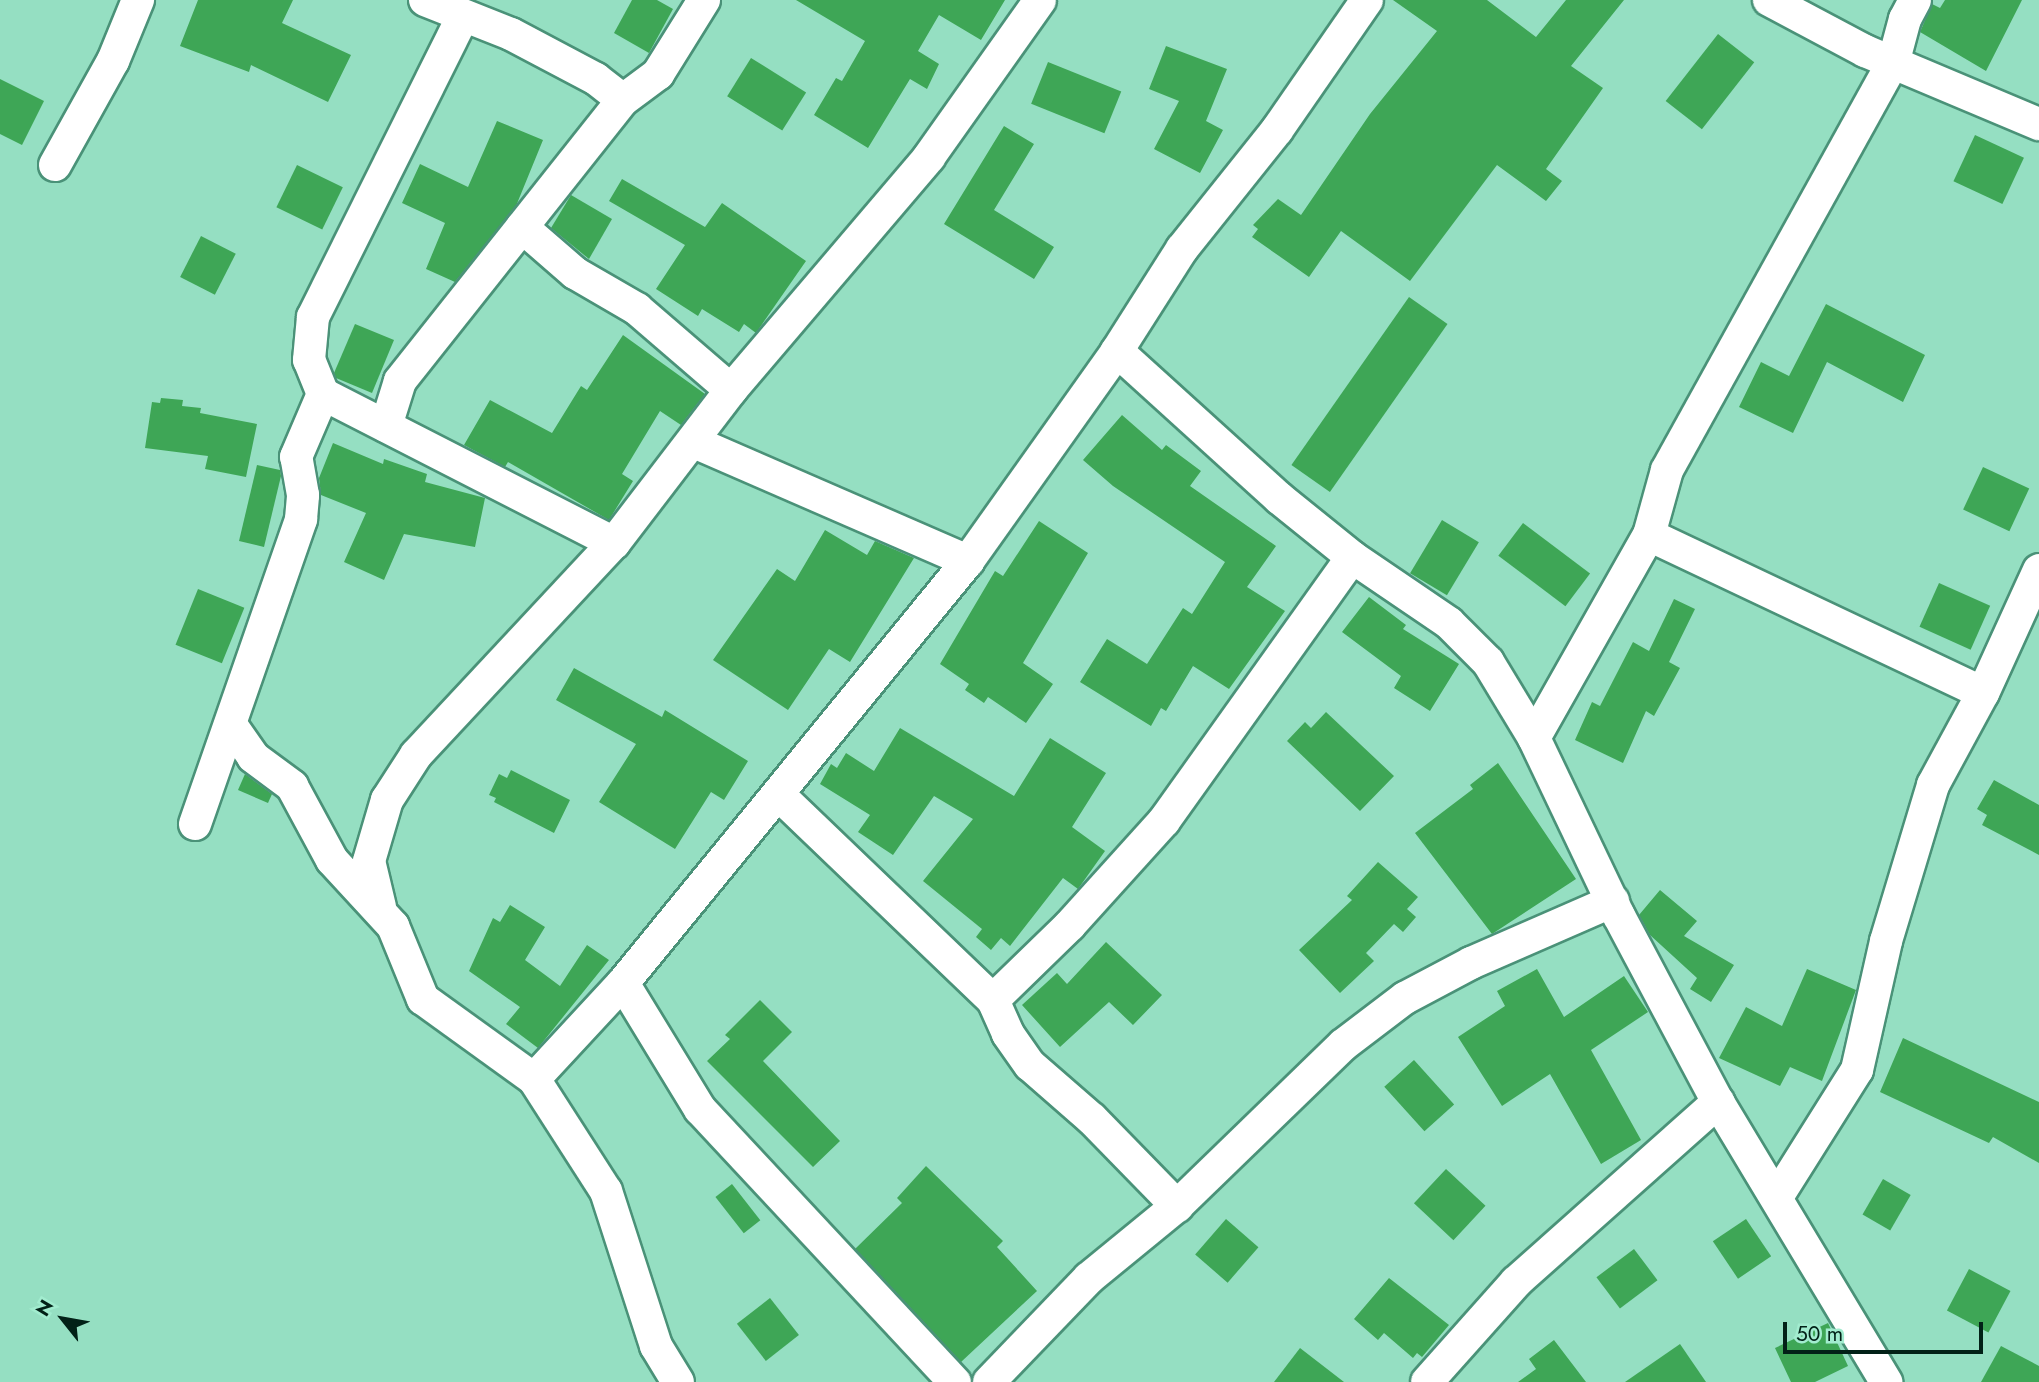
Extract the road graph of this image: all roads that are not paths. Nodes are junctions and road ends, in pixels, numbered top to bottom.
1 (138, 0) edge
2 (425, 0) edge
3 (704, 0) edge
4 (1040, 0) edge
5 (1367, 0) edge
6 (1769, 0) edge
7 (1915, 0) edge
8 (462, 18) junction
9 (1894, 60) junction
10 (624, 100) junction
11 (2039, 124) edge
12 (55, 164) dead end
13 (522, 227) junction
14 (1116, 351) junction
15 (731, 390) junction
16 (323, 394) junction
17 (386, 425) junction
18 (694, 442) junction
19 (1649, 535) junction
20 (614, 543) junction
21 (1352, 557) junction
22 (968, 561) junction
23 (2039, 570) edge
24 (1983, 693) junction
25 (231, 725) junction
26 (1534, 738) junction
27 (778, 794) junction
28 (195, 824) dead end
29 (1612, 901) junction
30 (380, 907) junction
31 (623, 983) junction
32 (993, 1000) junction
33 (534, 1079) junction
34 (1718, 1102) junction
35 (1777, 1197) junction
36 (1177, 1206) junction
37 (1881, 1380) edge
38 (678, 1382) edge
39 (955, 1382) edge
40 (989, 1382) edge
41 (1427, 1382) edge

1 - 12 street
2 - 8 street
3 - 10 street
4 - 15 street
5 - 14 street
6 - 9 street
7 - 9 street
8 - 10 street
8 - 16 street
9 - 11 street
9 - 19 street
10 - 13 street
13 - 15 street
13 - 17 street
14 - 21 street
14 - 22 street
15 - 18 street
16 - 17 street
16 - 25 street
17 - 20 street
18 - 20 street
18 - 22 street
19 - 24 street
19 - 26 street
20 - 30 street
21 - 26 street
21 - 32 street
22 - 27 street
23 - 24 street
24 - 35 street
25 - 28 street
25 - 30 street
26 - 29 street
27 - 31 street
27 - 32 street
29 - 34 street
29 - 36 street
30 - 33 street
31 - 33 street
31 - 39 street
32 - 36 street
33 - 38 street
34 - 35 street
34 - 41 street
35 - 37 street
36 - 40 street

